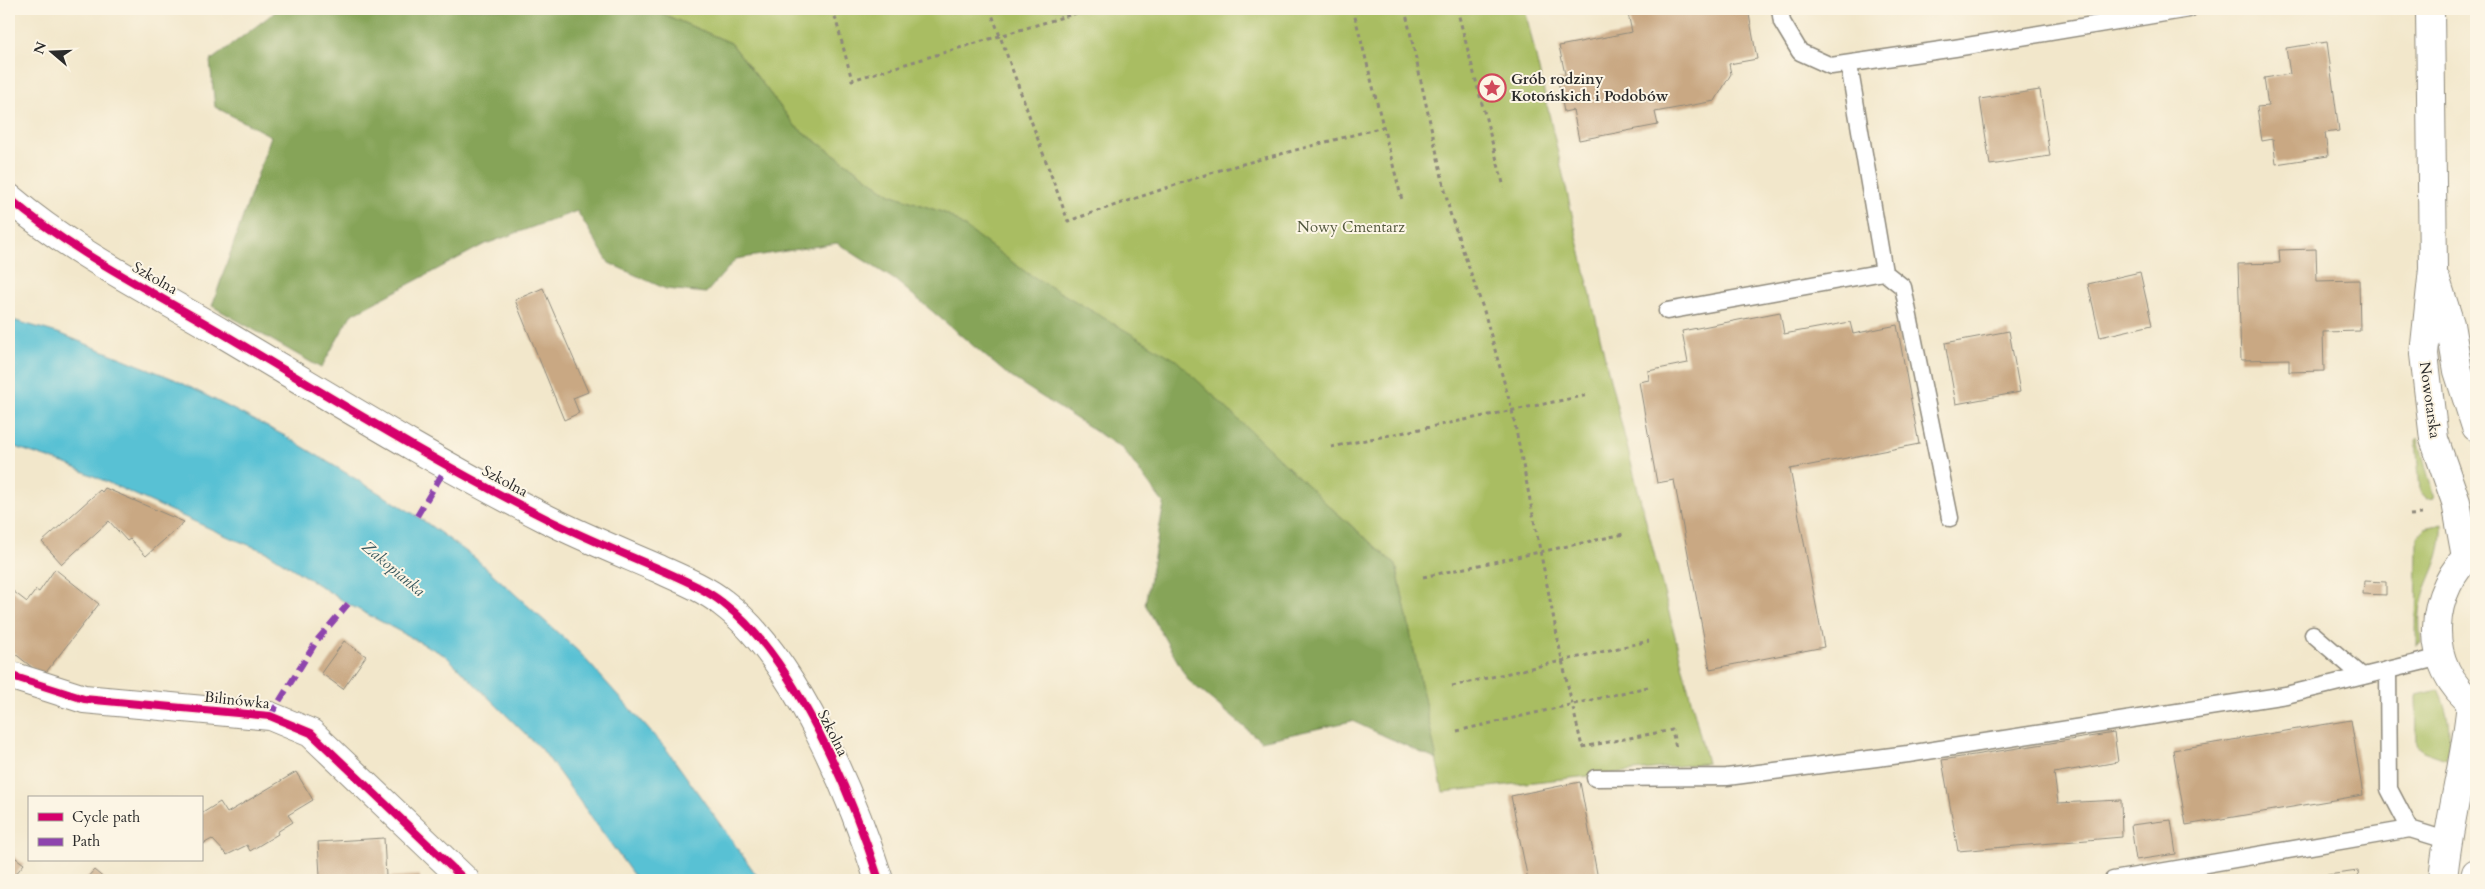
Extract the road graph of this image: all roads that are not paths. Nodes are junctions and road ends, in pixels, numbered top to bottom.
1 (1780, 9) edge
2 (2189, 9) edge
3 (2430, 9) edge
4 (1849, 65) junction
5 (9, 198) edge
6 (2433, 269) junction
7 (1884, 272) junction
8 (1667, 311) dead end
9 (2476, 427) edge
10 (1950, 518) dead end
11 (2471, 553) edge
12 (2312, 634) dead end
13 (2441, 657) junction
14 (2388, 670) junction
15 (9, 675) edge
16 (2362, 676) junction
17 (2473, 704) edge
18 (1595, 778) dead end
19 (2410, 829) junction
20 (2446, 840) junction
21 (2476, 873) edge
22 (466, 880) edge
23 (879, 880) edge
24 (2113, 880) edge
25 (2443, 880) edge
26 (2474, 880) edge

1 - 4 lane
2 - 4 lane
3 - 6 street, Nowotarska
4 - 7 lane
5 - 23 street, Szkolna
6 - 9 street, Nowotarska
6 - 11 street, Nowotarska
7 - 8 lane
7 - 10 lane
11 - 13 street
12 - 16 lane
13 - 14 lane
13 - 17 street
14 - 16 lane
14 - 19 lane
15 - 22 street, Bilinówka
16 - 18 lane
17 - 20 street
19 - 20 lane
19 - 24 lane
20 - 25 street
21 - 26 street

